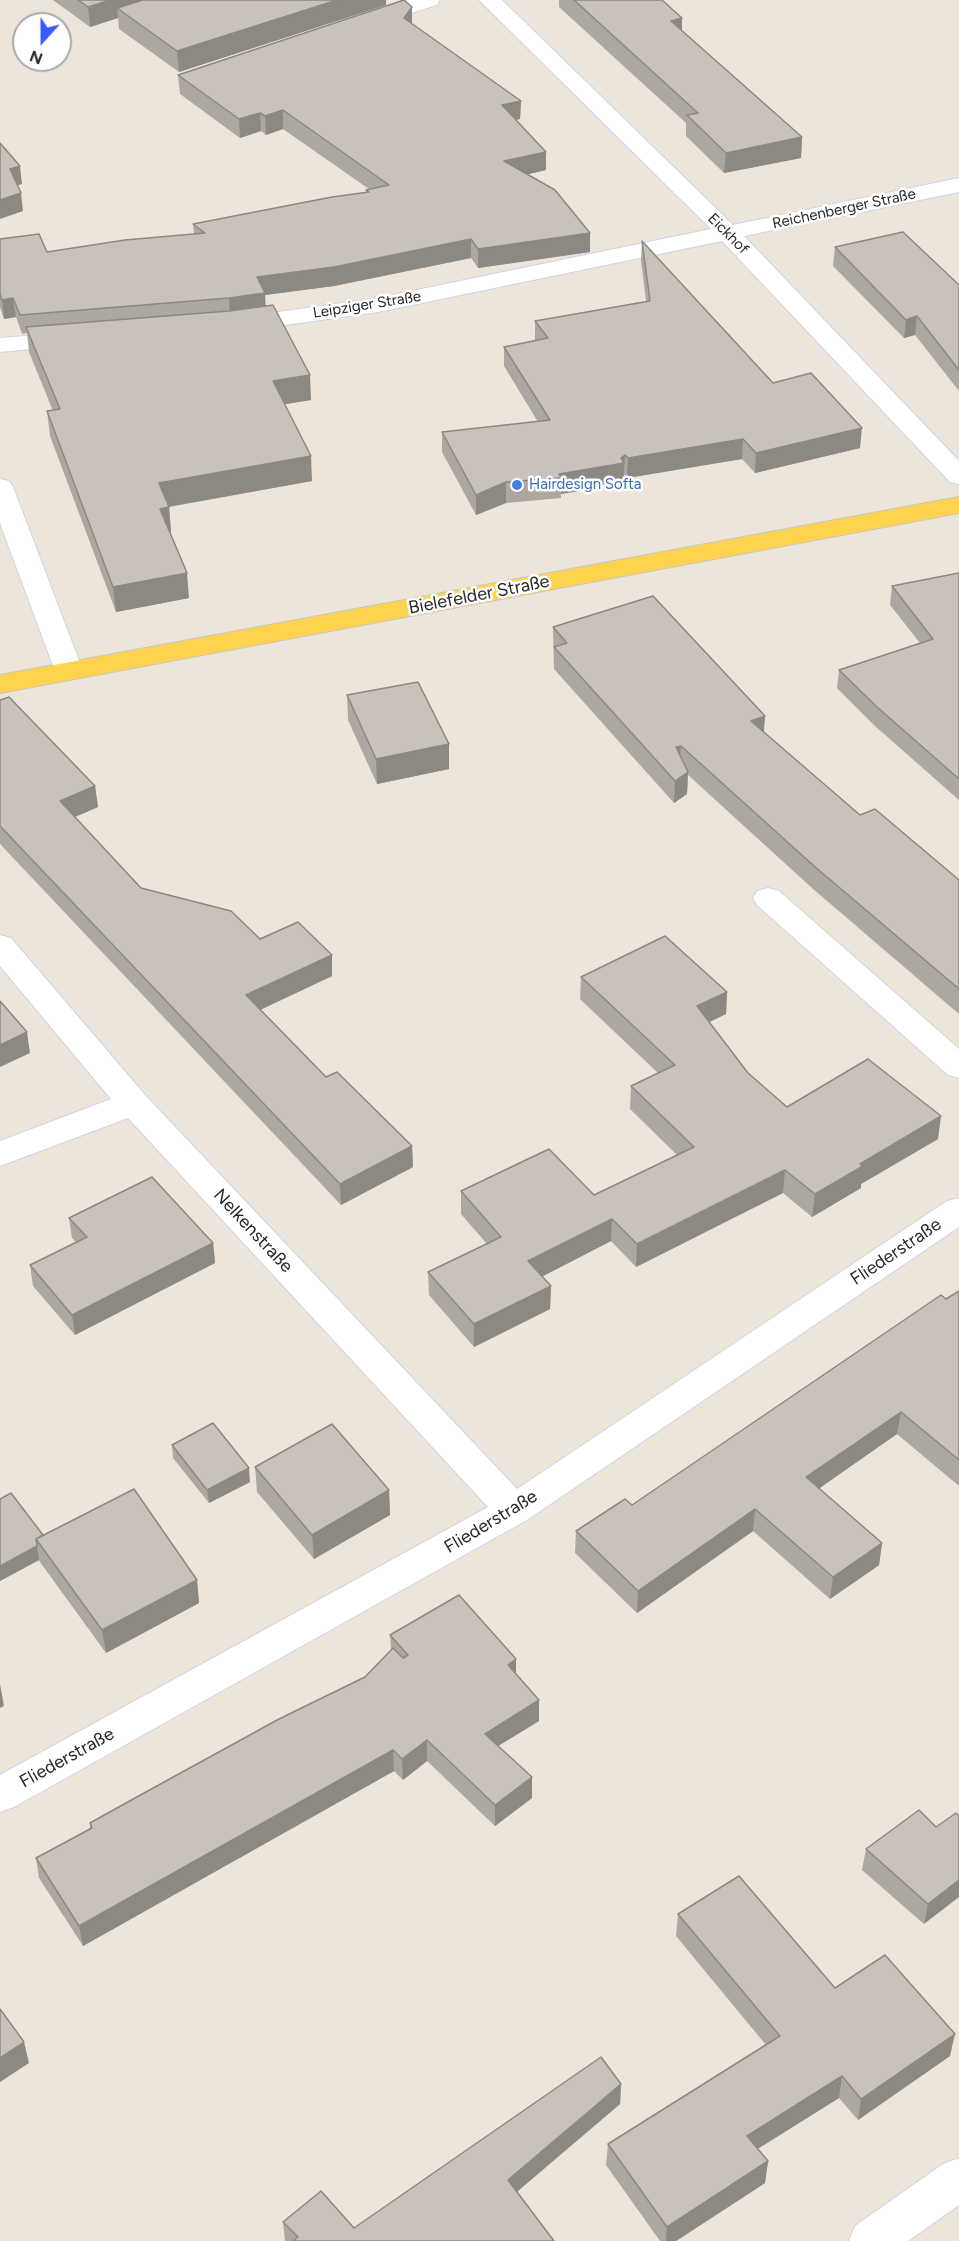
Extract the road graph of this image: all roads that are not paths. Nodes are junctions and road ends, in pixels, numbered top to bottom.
1 (429, 0) edge
2 (490, 0) edge
3 (352, 25) edge
4 (959, 185) edge
5 (729, 234) junction
6 (207, 328) edge
7 (92, 337) edge
8 (0, 345) edge
9 (959, 476) edge
10 (0, 488) edge
11 (959, 505) edge
12 (69, 671) junction
13 (0, 684) edge
14 (768, 898) dead end
15 (0, 945) edge
16 (959, 1067) edge
17 (133, 1103) junction
18 (0, 1154) edge
19 (959, 1210) edge
20 (514, 1510) junction
21 (0, 1795) edge
22 (959, 2179) edge
23 (871, 2241) edge

1 - 3 street
2 - 5 street, Eickhof
4 - 5 street, Reichenberger Straße
5 - 6 street, Leipziger Straße
5 - 9 street, Eickhof
7 - 8 street
10 - 12 street
11 - 12 main road, Bielefelder Straße
12 - 13 main road, Bielefelder Straße
14 - 16 street
15 - 17 street, Nelkenstraße
17 - 18 street
17 - 20 street, Nelkenstraße
19 - 20 street, Fliederstraße
20 - 21 street, Fliederstraße
22 - 23 street

